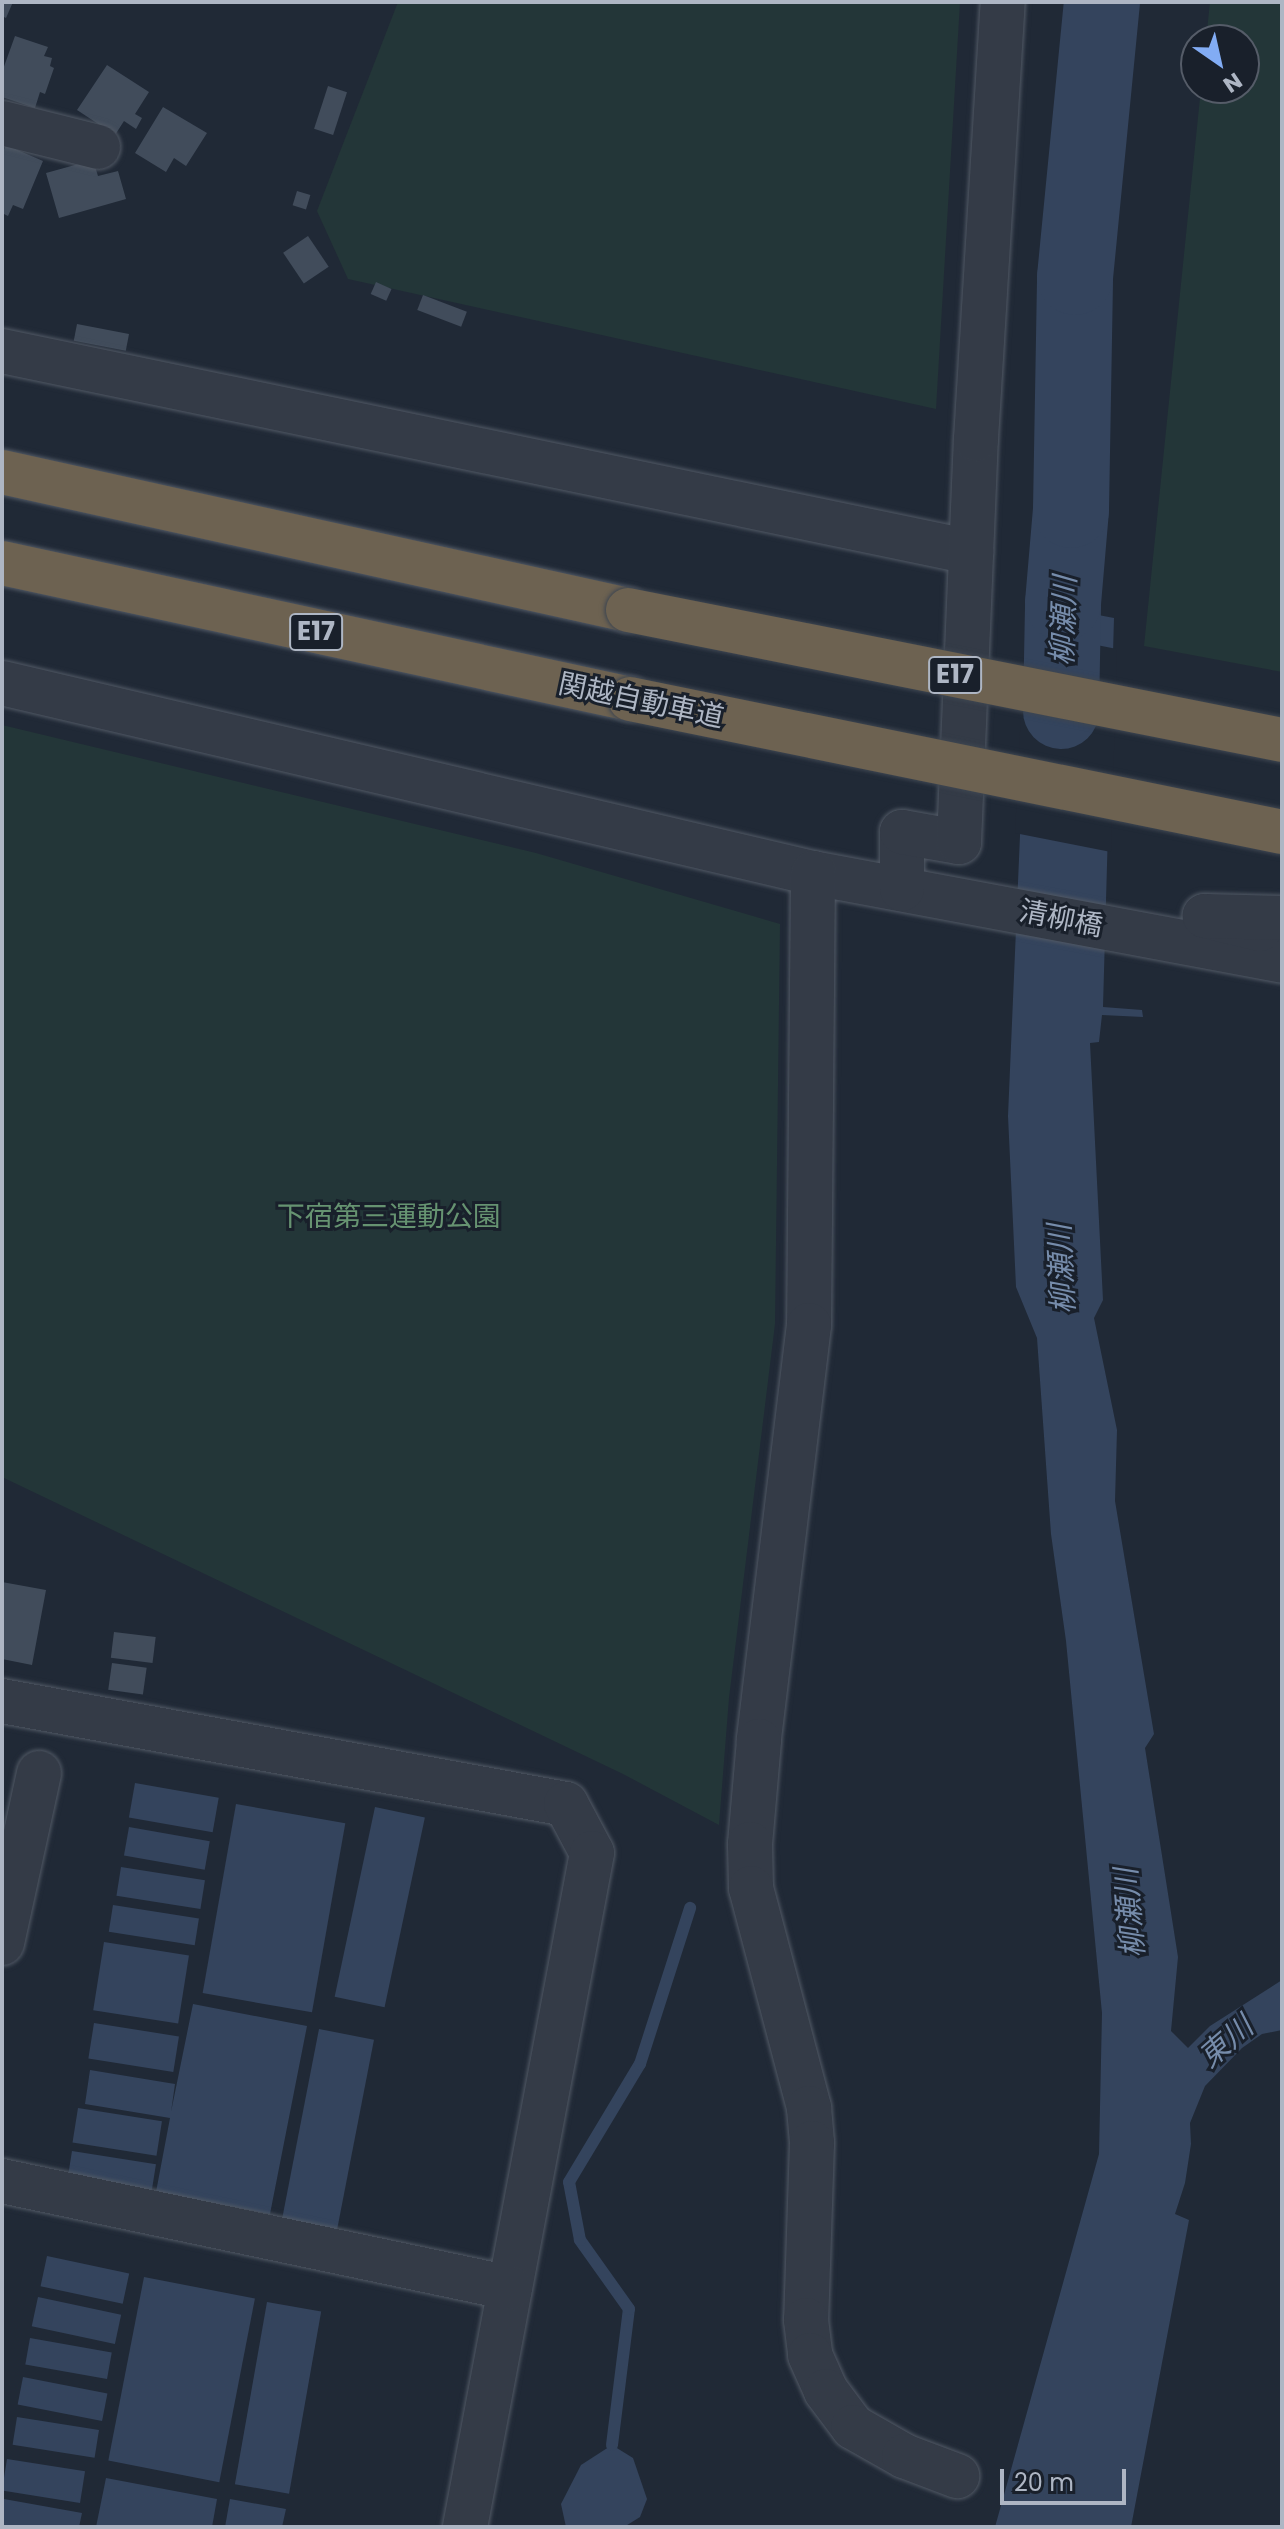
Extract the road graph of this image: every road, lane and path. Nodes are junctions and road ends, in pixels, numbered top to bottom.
1 (1003, 2) edge
2 (2, 123) edge
3 (98, 147) dead end
4 (2, 351) edge
5 (2, 472) edge
6 (971, 552) junction
7 (2, 563) edge
8 (2, 683) edge
9 (1282, 740) edge
10 (1282, 832) edge
11 (813, 873) junction
12 (920, 892) junction
13 (1282, 918) edge
14 (1282, 935) edge
15 (1282, 961) edge
16 (2, 1701) edge
17 (39, 1773) dead end
18 (2, 1943) edge
19 (2, 2181) edge
20 (510, 2288) junction
21 (957, 2476) dead end
22 (465, 2527) edge

1 - 6 street
2 - 3 street
4 - 6 street
5 - 9 highway, E17, bridge
6 - 12 street
7 - 10 highway, 関越自動車道 / E17, bridge
8 - 11 street, 清柳橋
11 - 12 street, 清柳橋
11 - 21 street
12 - 15 street, 清柳橋
13 - 14 street
16 - 20 street
17 - 18 street
19 - 20 street
20 - 22 street

